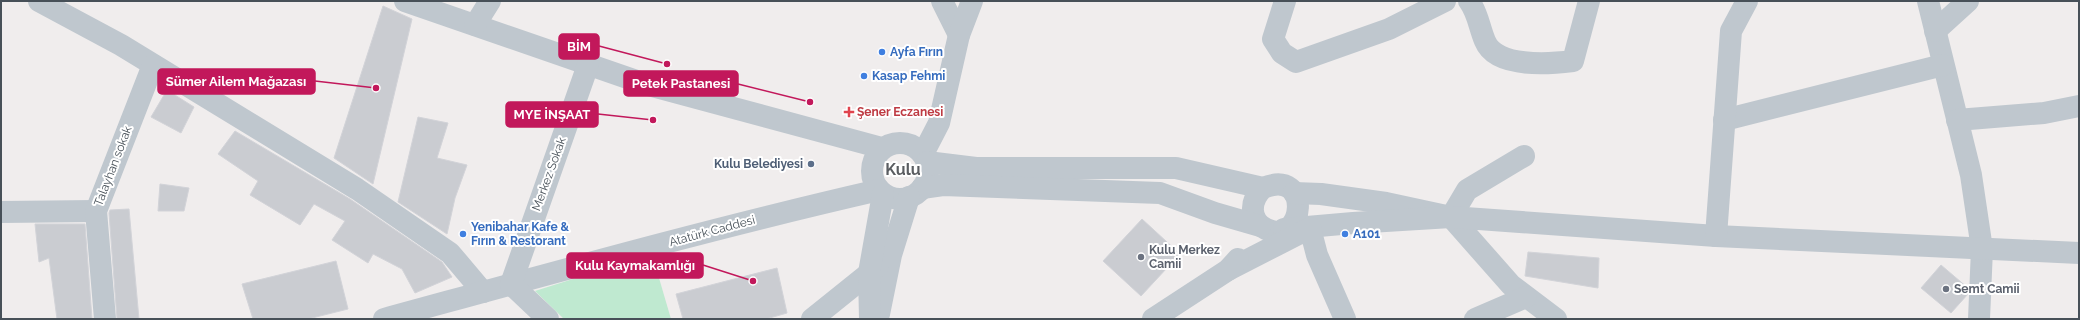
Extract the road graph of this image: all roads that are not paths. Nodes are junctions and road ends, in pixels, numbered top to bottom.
1 (39, 1) edge
2 (405, 1) edge
3 (490, 1) edge
4 (942, 1) edge
5 (972, 1) edge
6 (1285, 1) edge
7 (1445, 1) edge
8 (1469, 1) edge
9 (1589, 1) edge
10 (1732, 1) edge
11 (1747, 1) edge
12 (1928, 1) edge
13 (1968, 1) edge
14 (475, 25) junction
15 (1731, 31) junction
16 (1935, 31) junction
17 (959, 36) junction
18 (152, 65) junction
19 (588, 65) junction
20 (1942, 65) junction
21 (2079, 106) edge
22 (1724, 120) junction
23 (1957, 120) junction
24 (882, 148) junction
25 (1524, 156) dead end
26 (925, 158) junction
27 (1263, 188) junction
28 (881, 192) junction
29 (916, 193) junction
30 (1294, 193) junction
31 (96, 211) junction
32 (1, 212) edge
33 (1451, 217) junction
34 (1271, 228) junction
35 (1310, 228) junction
36 (1716, 236) junction
37 (1982, 249) junction
38 (891, 256) junction
39 (2076, 257) edge
40 (1228, 270) junction
41 (869, 273) junction
42 (511, 284) junction
43 (483, 292) junction
44 (1526, 297) junction
45 (105, 319) edge
46 (384, 319) edge
47 (548, 319) edge
48 (812, 319) edge
49 (870, 319) edge
50 (878, 319) edge
51 (1153, 319) edge
52 (1345, 319) edge
53 (1475, 319) edge
54 (1556, 319) edge
55 (1980, 319) edge

1 - 18 street
2 - 14 street
3 - 14 street
4 - 17 street
5 - 17 street
6 - 7 street
8 - 9 street
10 - 15 street
11 - 15 street
12 - 16 street
13 - 16 street
14 - 19 street
15 - 22 street
16 - 20 street
17 - 26 street
18 - 31 street, Talayhan sokak
18 - 43 street
19 - 24 street
19 - 42 street, Merkez Sokak
20 - 22 street
20 - 23 street
21 - 23 street
22 - 36 street
23 - 37 street
24 - 26 street
24 - 28 street
25 - 33 street
26 - 27 street
26 - 29 street
27 - 30 street
27 - 34 street
28 - 29 street
28 - 41 street
28 - 42 street, Atatürk Caddesi
29 - 34 street
29 - 38 street
30 - 33 street
30 - 34 street
31 - 32 street
31 - 45 street, Talayhan sokak
33 - 35 street
33 - 36 street
33 - 44 street
34 - 35 street
34 - 40 street
35 - 40 street
35 - 52 street
36 - 37 street
37 - 39 street
37 - 55 street
38 - 41 street
38 - 50 street
40 - 51 street
41 - 48 street
41 - 49 street
42 - 43 street, Atatürk Caddesi
42 - 47 street
43 - 46 street, Atatürk Caddesi
44 - 53 street
44 - 54 street

